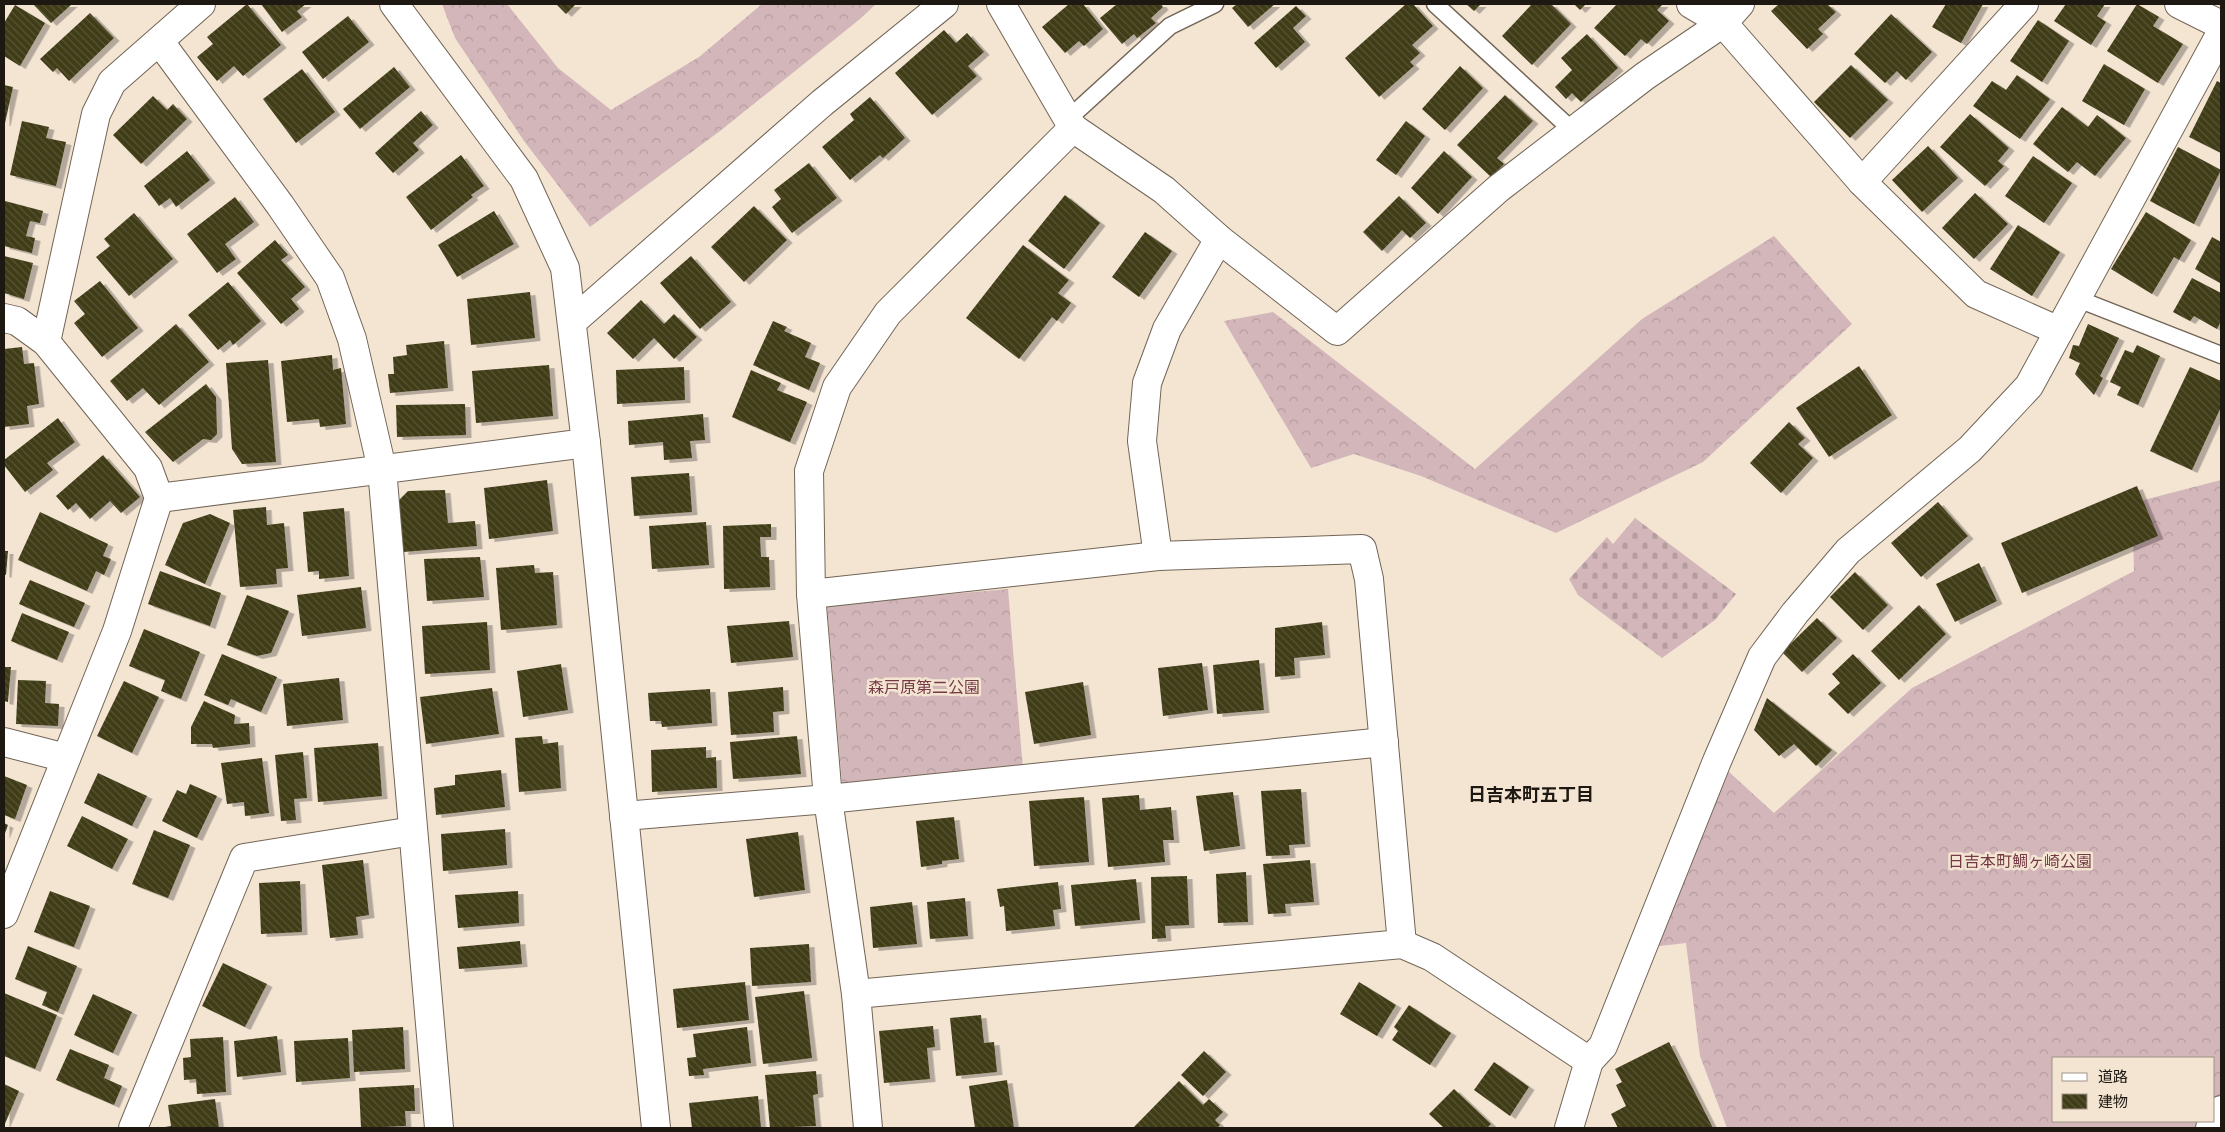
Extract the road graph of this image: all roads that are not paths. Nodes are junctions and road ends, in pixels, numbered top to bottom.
1 (201, 4) edge
2 (394, 4) edge
3 (944, 4) edge
4 (1001, 4) edge
5 (1216, 4) edge
6 (1435, 4) edge
7 (1691, 4) edge
8 (2024, 4) edge
9 (2179, 4) edge
10 (1732, 13) edge
11 (2221, 25) edge
12 (2221, 33) edge
13 (160, 42) junction
14 (1070, 124) junction
15 (1573, 131) junction
16 (1862, 182) junction
17 (1219, 239) junction
18 (2078, 299) junction
19 (4, 318) edge
20 (572, 322) junction
21 (2059, 331) junction
22 (46, 342) junction
23 (2221, 354) edge
24 (586, 443) junction
25 (382, 469) junction
26 (159, 498) junction
27 (1158, 556) junction
28 (811, 594) junction
29 (4, 742) edge
30 (1384, 742) junction
31 (66, 758) junction
32 (828, 799) junction
33 (624, 816) junction
34 (413, 831) junction
35 (4, 914) edge
36 (1402, 944) junction
37 (856, 994) junction
38 (1589, 1061) junction
39 (133, 1128) edge
40 (439, 1128) edge
41 (656, 1128) edge
42 (868, 1128) edge
43 (1569, 1128) edge

1 - 13 street
2 - 20 street
3 - 20 street
4 - 14 street
5 - 14 lane
6 - 15 lane
7 - 10 street
8 - 16 street
9 - 11 street
10 - 15 street
10 - 16 street
12 - 18 street
13 - 22 street
13 - 25 street
14 - 17 street
14 - 28 street
15 - 17 street
16 - 21 street
17 - 27 street
18 - 21 street
18 - 23 lane
19 - 22 street
20 - 24 street
21 - 38 street
22 - 26 street
24 - 25 street
24 - 33 street
25 - 26 street
25 - 34 street
26 - 31 street
27 - 28 street
27 - 30 street
28 - 32 street
29 - 31 street
30 - 32 street
30 - 36 street
31 - 35 street
32 - 33 street
32 - 37 street
33 - 41 street
34 - 39 street
34 - 40 street
36 - 37 street
36 - 38 street
37 - 42 street
38 - 43 street

